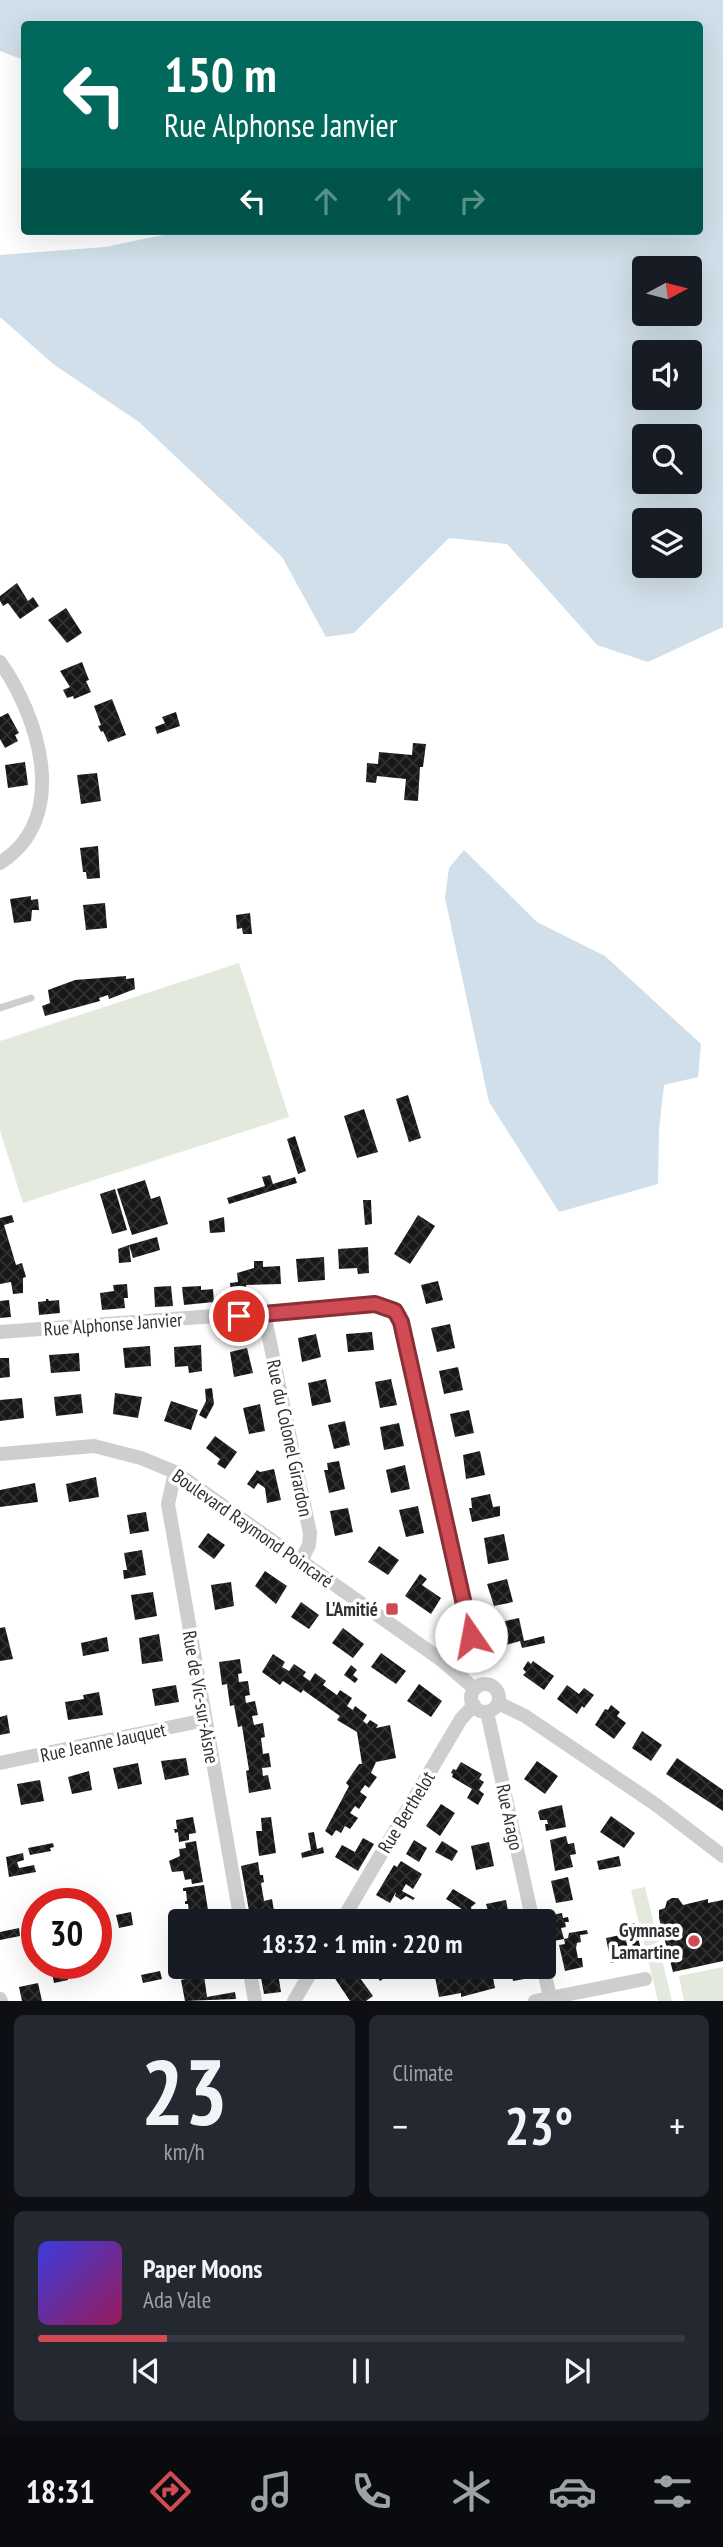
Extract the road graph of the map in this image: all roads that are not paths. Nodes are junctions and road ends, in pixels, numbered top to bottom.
1 (0, 662) edge
2 (0, 863) edge
3 (31, 998) dead end
4 (0, 1008) edge
5 (264, 1314) junction
6 (0, 1332) edge
7 (0, 1454) edge
8 (175, 1472) junction
9 (301, 1561) junction
10 (456, 1672) junction
11 (475, 1689) junction
12 (486, 1707) junction
13 (205, 1720) junction
14 (0, 1763) edge
15 (723, 1856) edge
16 (239, 1909) edge
17 (349, 1909) edge
18 (530, 1909) edge
19 (251, 1979) edge
20 (307, 1979) edge
21 (546, 1979) edge
22 (645, 1979) dead end
23 (551, 2000) edge
24 (255, 2001) edge
25 (294, 2001) edge
26 (535, 2001) edge

1 - 2 street
3 - 4 lane
5 - 6 street, Rue Alphonse Janvier
5 - 9 street, Rue du Colonel Girardon
5 - 10 street, Rue Alphonse Janvier
7 - 8 street, Boulevard Raymond Poincaré
8 - 9 street, Boulevard Raymond Poincaré
8 - 13 street, Rue de Vic-sur-Aisne
9 - 10 street, Boulevard Raymond Poincaré
10 - 11 street, Boulevard Raymond Poincaré
11 - 12 street, Rue Arago
11 - 12 street, Boulevard Raymond Poincaré
12 - 15 street
12 - 17 street, Rue Berthelot
12 - 18 street, Rue Arago
13 - 14 street, Rue Jeanne Jauquet
13 - 16 street, Rue de Vic-sur-Aisne
19 - 24 street
20 - 25 street
21 - 23 street
22 - 23 street
23 - 26 street

